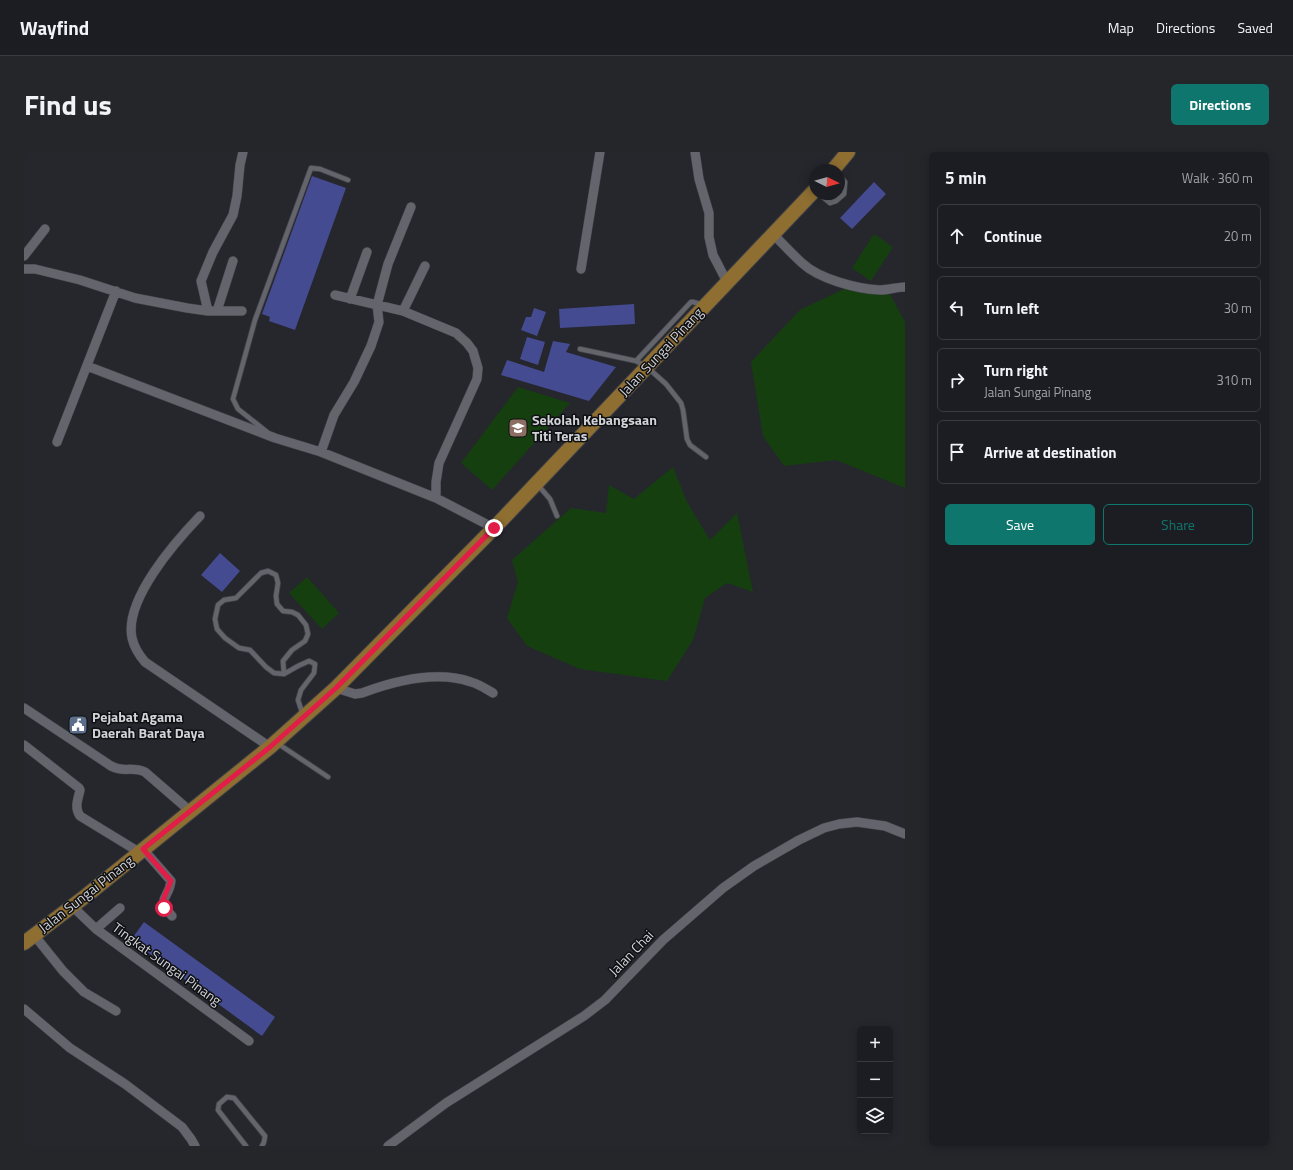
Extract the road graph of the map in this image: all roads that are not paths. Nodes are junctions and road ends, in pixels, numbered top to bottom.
1 (243, 152) edge
2 (600, 152) edge
3 (694, 152) edge
4 (848, 152) edge
5 (840, 164) edge
6 (348, 180) dead end
7 (809, 196) edge
8 (826, 200) edge
9 (837, 200) edge
10 (411, 207) dead end
11 (45, 229) dead end
12 (773, 234) junction
13 (367, 252) dead end
14 (24, 256) edge
15 (233, 261) dead end
16 (425, 266) dead end
17 (24, 268) edge
18 (581, 269) dead end
19 (727, 282) junction
20 (905, 287) edge
21 (116, 292) junction
22 (335, 295) dead end
23 (350, 299) junction
24 (377, 305) junction
25 (213, 311) junction
26 (242, 311) dead end
27 (403, 312) junction
28 (580, 349) dead end
29 (641, 364) junction
30 (87, 366) junction
31 (275, 438) junction
32 (57, 442) dead end
33 (321, 452) junction
34 (706, 457) dead end
35 (536, 483) junction
36 (436, 498) junction
37 (200, 516) dead end
38 (557, 516) dead end
39 (494, 528) junction
40 (284, 674) junction
41 (336, 688) junction
42 (493, 693) dead end
43 (24, 708) edge
44 (304, 716) junction
45 (272, 744) junction
46 (24, 746) edge
47 (328, 777) dead end
48 (190, 811) junction
49 (905, 834) edge
50 (141, 851) junction
51 (72, 906) junction
52 (120, 908) dead end
53 (172, 916) dead end
54 (96, 929) junction
55 (29, 939) edge
56 (24, 1009) edge
57 (116, 1011) dead end
58 (249, 1041) dead end
59 (195, 1146) edge
60 (246, 1146) edge
61 (262, 1146) edge
62 (388, 1146) edge

1 - 25 street
2 - 18 street
3 - 19 street
4 - 5 main road
6 - 31 lane
7 - 12 main road, Jalan Sungai Pinang
8 - 9 lane
10 - 24 street
11 - 14 street
12 - 19 main road, Jalan Sungai Pinang
12 - 20 street
13 - 23 street
15 - 25 street
16 - 27 street
17 - 21 street
19 - 29 main road, Jalan Sungai Pinang
21 - 25 street
21 - 30 street
22 - 23 street
23 - 24 street
24 - 27 street
24 - 33 street
25 - 26 street
27 - 36 street
28 - 29 lane
29 - 34 lane
29 - 35 main road, Jalan Sungai Pinang
30 - 31 street
30 - 32 street
31 - 33 street
33 - 36 street
35 - 38 lane
35 - 39 main road, Jalan Sungai Pinang
36 - 39 street
37 - 45 street
39 - 41 main road, Jalan Sungai Pinang
40 - 40 lane
40 - 44 lane
41 - 42 street
41 - 44 main road, Jalan Sungai Pinang
43 - 48 street
44 - 45 main road, Jalan Sungai Pinang
45 - 47 lane
45 - 48 main road, Jalan Sungai Pinang
46 - 50 street
48 - 50 main road, Jalan Sungai Pinang
49 - 62 street, Jalan Chai
50 - 51 main road, Jalan Sungai Pinang
50 - 53 street
51 - 54 street, Tingkat Sungai Pinang
51 - 55 main road, Jalan Sungai Pinang
52 - 54 street
54 - 58 street, Tingkat Sungai Pinang
55 - 57 street
56 - 59 street
60 - 61 lane

